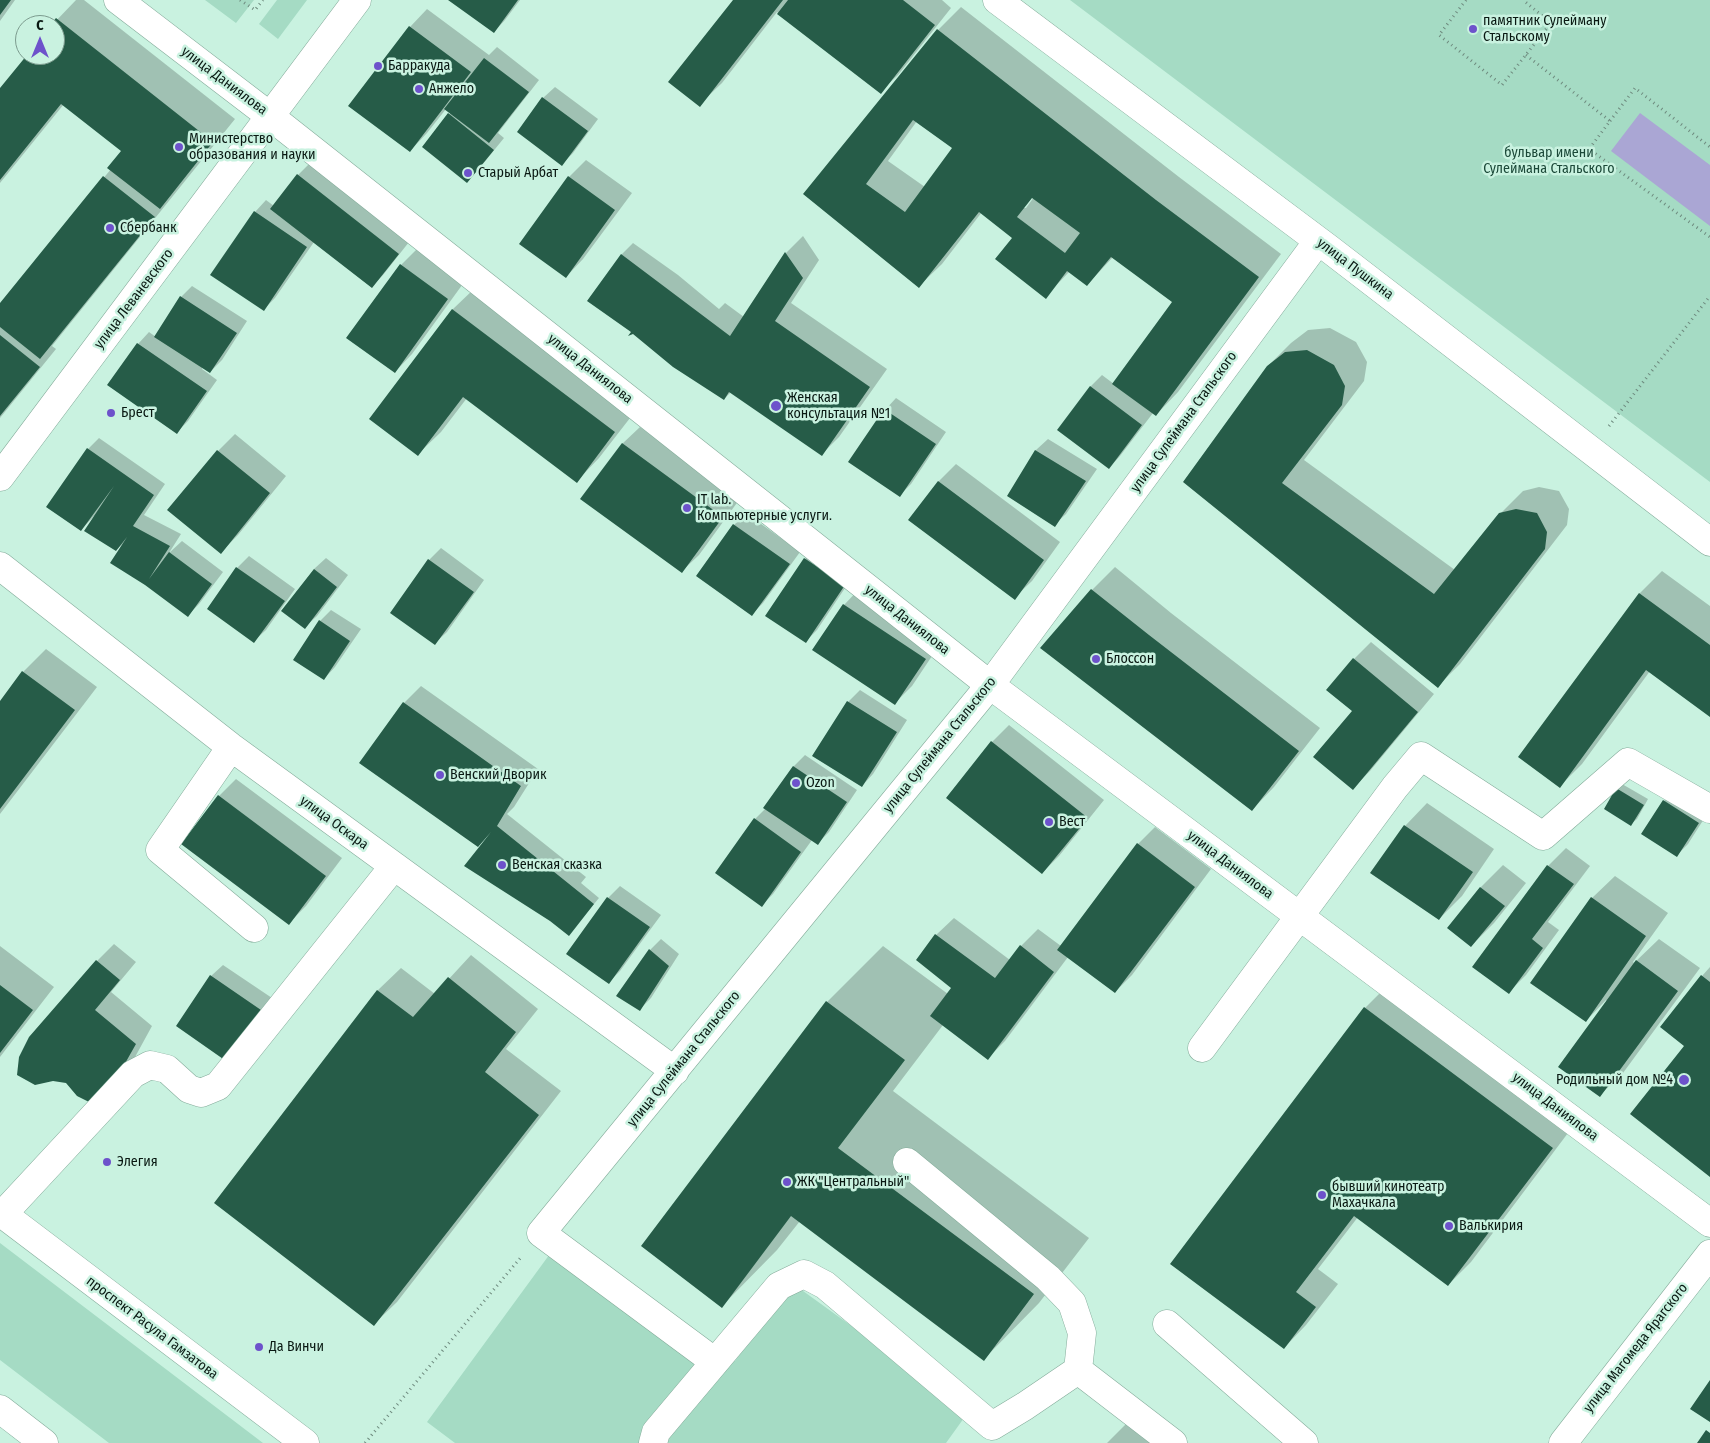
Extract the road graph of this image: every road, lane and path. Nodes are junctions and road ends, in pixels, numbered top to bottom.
1 (118, 0) edge
2 (240, 0) edge
3 (263, 0) edge
4 (357, 0) edge
5 (997, 0) edge
6 (1466, 0) edge
7 (1523, 0) edge
8 (1526, 55) junction
9 (271, 117) junction
10 (1610, 121) junction
11 (1710, 147) edge
12 (1710, 237) edge
13 (1318, 241) junction
14 (1710, 296) edge
15 (1590, 450) junction
16 (0, 477) edge
17 (1710, 542) edge
18 (0, 566) edge
19 (990, 686) junction
20 (231, 747) junction
21 (1710, 809) edge
22 (394, 866) junction
23 (1300, 917) junction
24 (254, 928) dead end
25 (1202, 1048) dead end
26 (675, 1071) junction
27 (907, 1162) dead end
28 (1, 1213) edge
29 (1710, 1223) edge
30 (541, 1233) junction
31 (1710, 1254) edge
32 (1167, 1324) dead end
33 (715, 1362) junction
34 (1078, 1370) junction
35 (0, 1409) edge
36 (986, 1435) edge
37 (44, 1443) edge
38 (305, 1443) edge
39 (365, 1443) edge
40 (653, 1443) edge
41 (1173, 1443) edge
42 (1304, 1443) edge
43 (1562, 1443) edge

1 - 9 street, улица Даниялова
2 - 3 path
4 - 9 street, улица Леваневского
5 - 13 street, улица Пушкина
6 - 8 path
7 - 8 path
8 - 10 path
9 - 16 street, улица Леваневского
9 - 19 street, улица Даниялова
10 - 11 path
10 - 12 path
13 - 15 street, улица Пушкина
13 - 19 street, улица Сулеймана Стальского
14 - 15 path
15 - 17 street, улица Пушкина
18 - 20 street, улица Оскара
19 - 23 street, улица Даниялова
19 - 26 street, улица Сулеймана Стальского
20 - 22 street, улица Оскара
20 - 24 street
21 - 23 street
22 - 26 street, улица Оскара
22 - 28 street
23 - 25 street
23 - 29 street, улица Даниялова
26 - 30 street, улица Сулеймана Стальского
27 - 34 street
28 - 38 street, проспект Расула Гамзатова
30 - 33 street
30 - 39 path
31 - 43 street, улица Магомеда Ярагского
32 - 42 street
33 - 36 street
33 - 40 street
34 - 36 street
34 - 41 street
35 - 37 street

